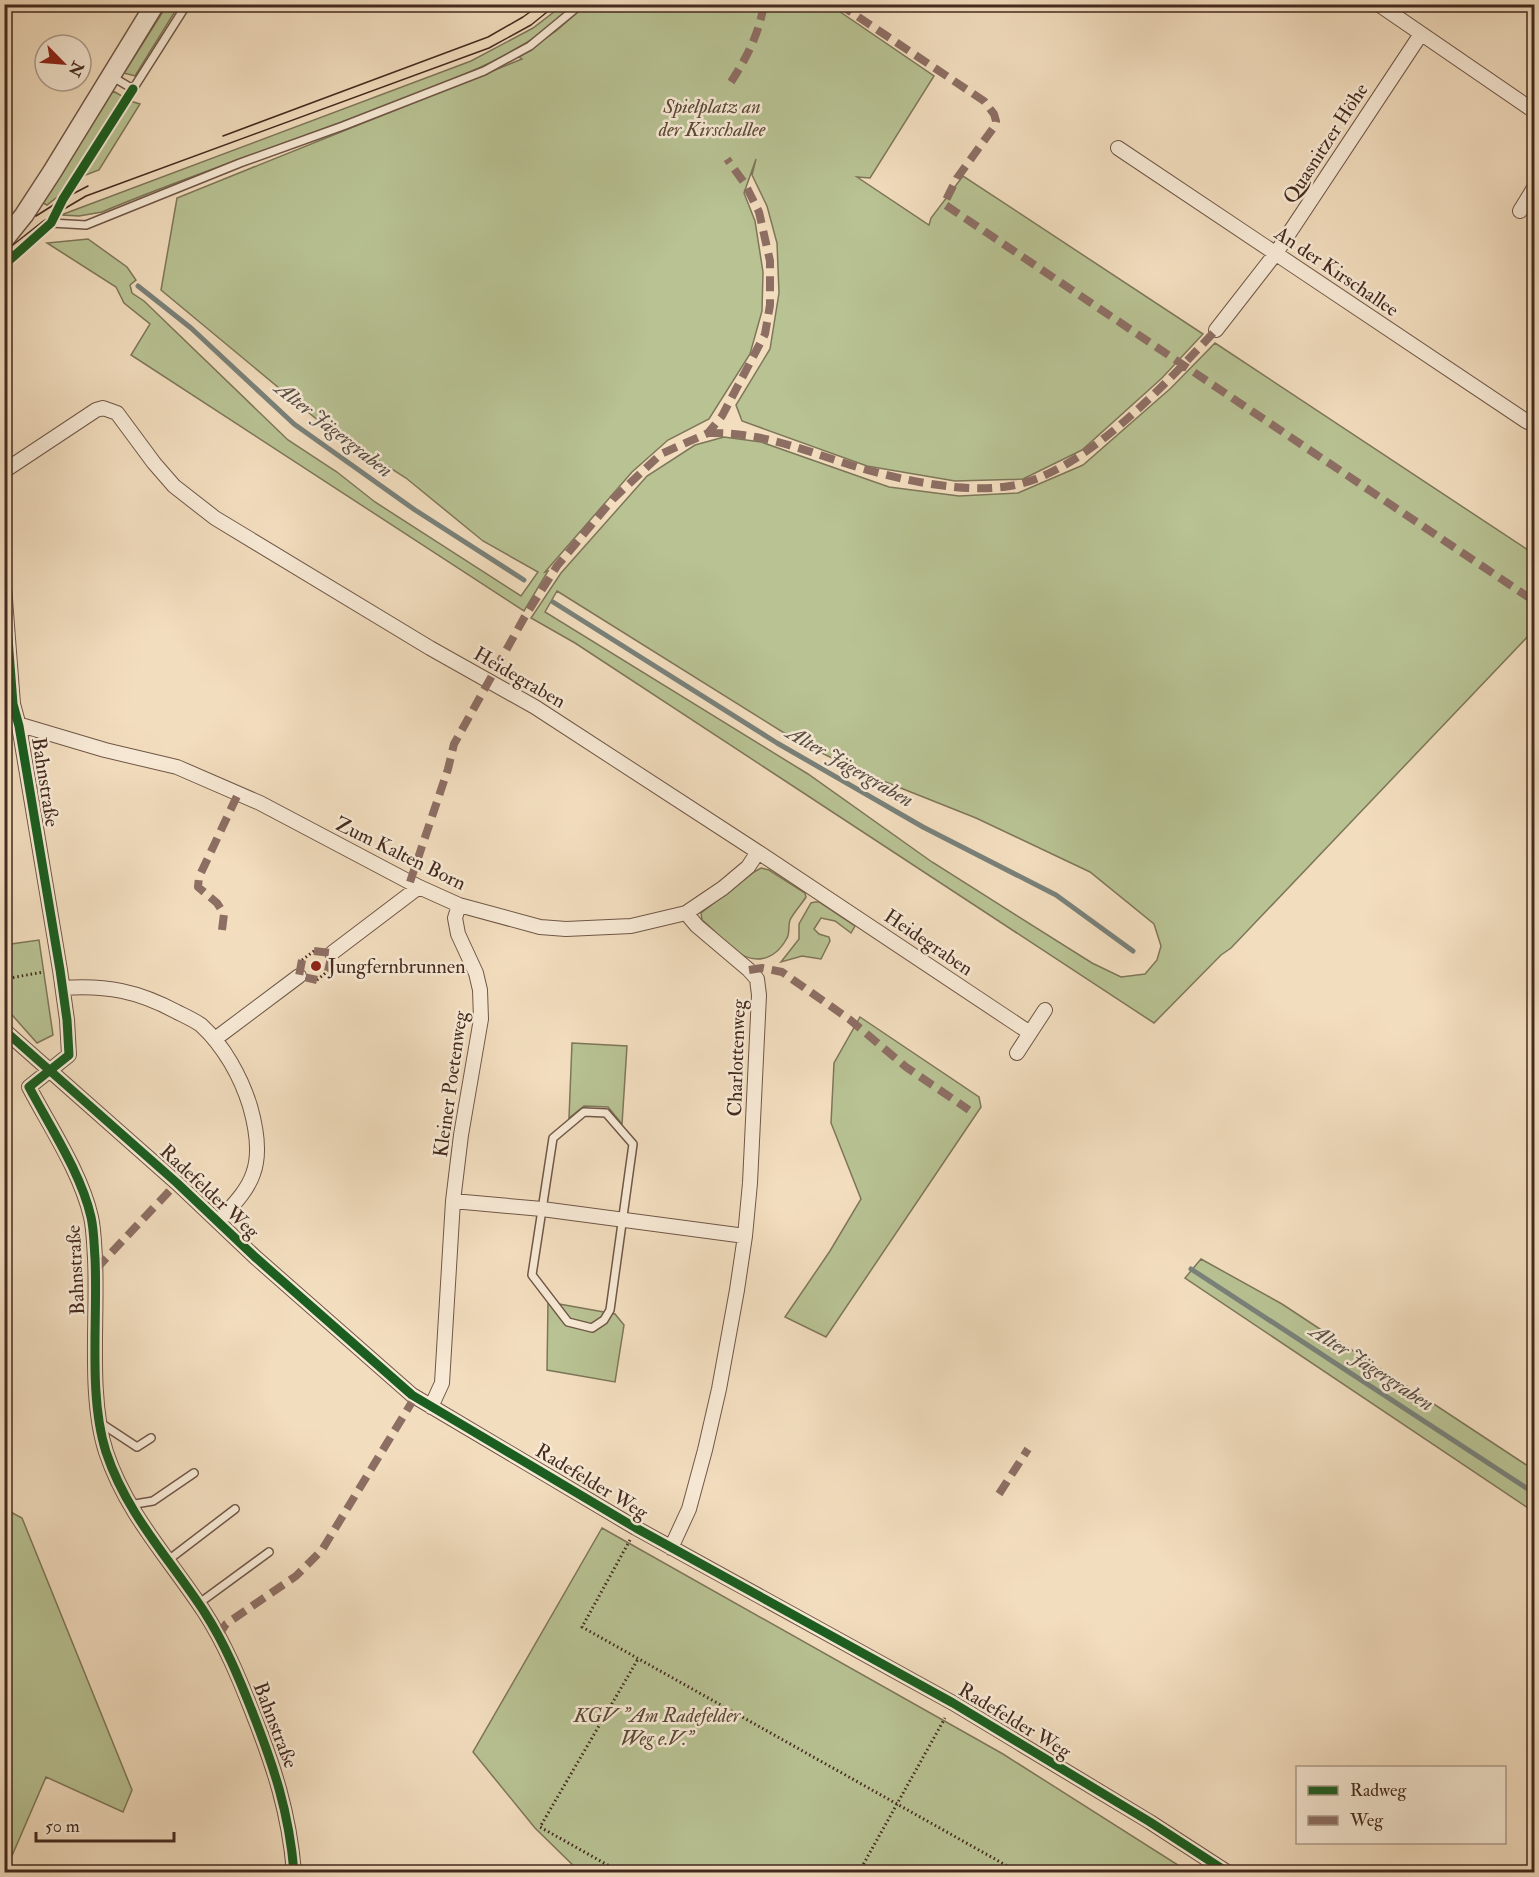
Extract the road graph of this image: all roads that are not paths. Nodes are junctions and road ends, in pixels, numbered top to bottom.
1 (155, 4) edge
2 (187, 4) edge
3 (581, 4) edge
4 (1378, 4) edge
5 (1421, 34) junction
6 (111, 76) junction
7 (1534, 111) edge
8 (1118, 148) dead end
9 (1534, 188) edge
10 (1520, 211) dead end
11 (51, 223) dead end
12 (4, 240) edge
13 (1276, 253) junction
14 (1216, 330) dead end
15 (1534, 425) edge
16 (4, 471) edge
17 (4, 586) edge
18 (4, 720) edge
19 (19, 726) junction
20 (758, 852) junction
21 (419, 887) junction
22 (459, 905) junction
23 (686, 913) junction
24 (332, 953) dead end
25 (299, 976) dead end
26 (63, 988) junction
27 (1046, 1010) dead end
28 (4, 1030) edge
29 (1030, 1033) junction
30 (215, 1039) junction
31 (1017, 1053) dead end
32 (49, 1070) junction
33 (453, 1201) junction
34 (542, 1209) junction
35 (623, 1219) junction
36 (218, 1222) junction
37 (745, 1236) junction
38 (431, 1407) junction
39 (99, 1422) junction
40 (151, 1437) dead end
41 (195, 1473) dead end
42 (129, 1505) junction
43 (235, 1509) dead end
44 (671, 1548) junction
45 (269, 1552) dead end
46 (167, 1561) junction
47 (198, 1604) junction
48 (294, 1872) edge
49 (1227, 1872) edge

1 - 6 street
2 - 6 lane
3 - 11 lane
4 - 5 street
5 - 7 street
5 - 13 street, Quasnitzer Höhe
6 - 12 street
8 - 13 street, An der Kirschallee
9 - 10 street
13 - 14 street, Quasnitzer Höhe
13 - 15 street, An der Kirschallee
16 - 20 street, Heidegraben
17 - 19 street, Bahnstraße
18 - 19 street, Zum Kalten Born
19 - 21 street, Zum Kalten Born
19 - 26 street, Bahnstraße
20 - 23 street, Zum Kalten Born
20 - 29 street, Heidegraben
21 - 22 street, Zum Kalten Born
21 - 24 street
22 - 23 street, Zum Kalten Born
22 - 33 street, Kleiner Poetenweg
23 - 37 street, Charlottenweg
25 - 30 street
26 - 30 street
26 - 32 street, Bahnstraße
27 - 29 street
28 - 32 street, Radefelder Weg
29 - 31 street
30 - 36 street
32 - 36 street, Radefelder Weg
32 - 39 street, Bahnstraße
33 - 34 street
33 - 38 street, Kleiner Poetenweg
34 - 35 street
34 - 35 lane
34 - 35 lane
35 - 37 street
36 - 38 street, Radefelder Weg
37 - 44 street, Charlottenweg
38 - 44 street, Radefelder Weg
39 - 40 lane
39 - 42 street, Bahnstraße
41 - 42 lane
42 - 46 street, Bahnstraße
43 - 46 lane
44 - 49 street, Radefelder Weg
45 - 47 lane
46 - 47 street, Bahnstraße
47 - 48 street, Bahnstraße

